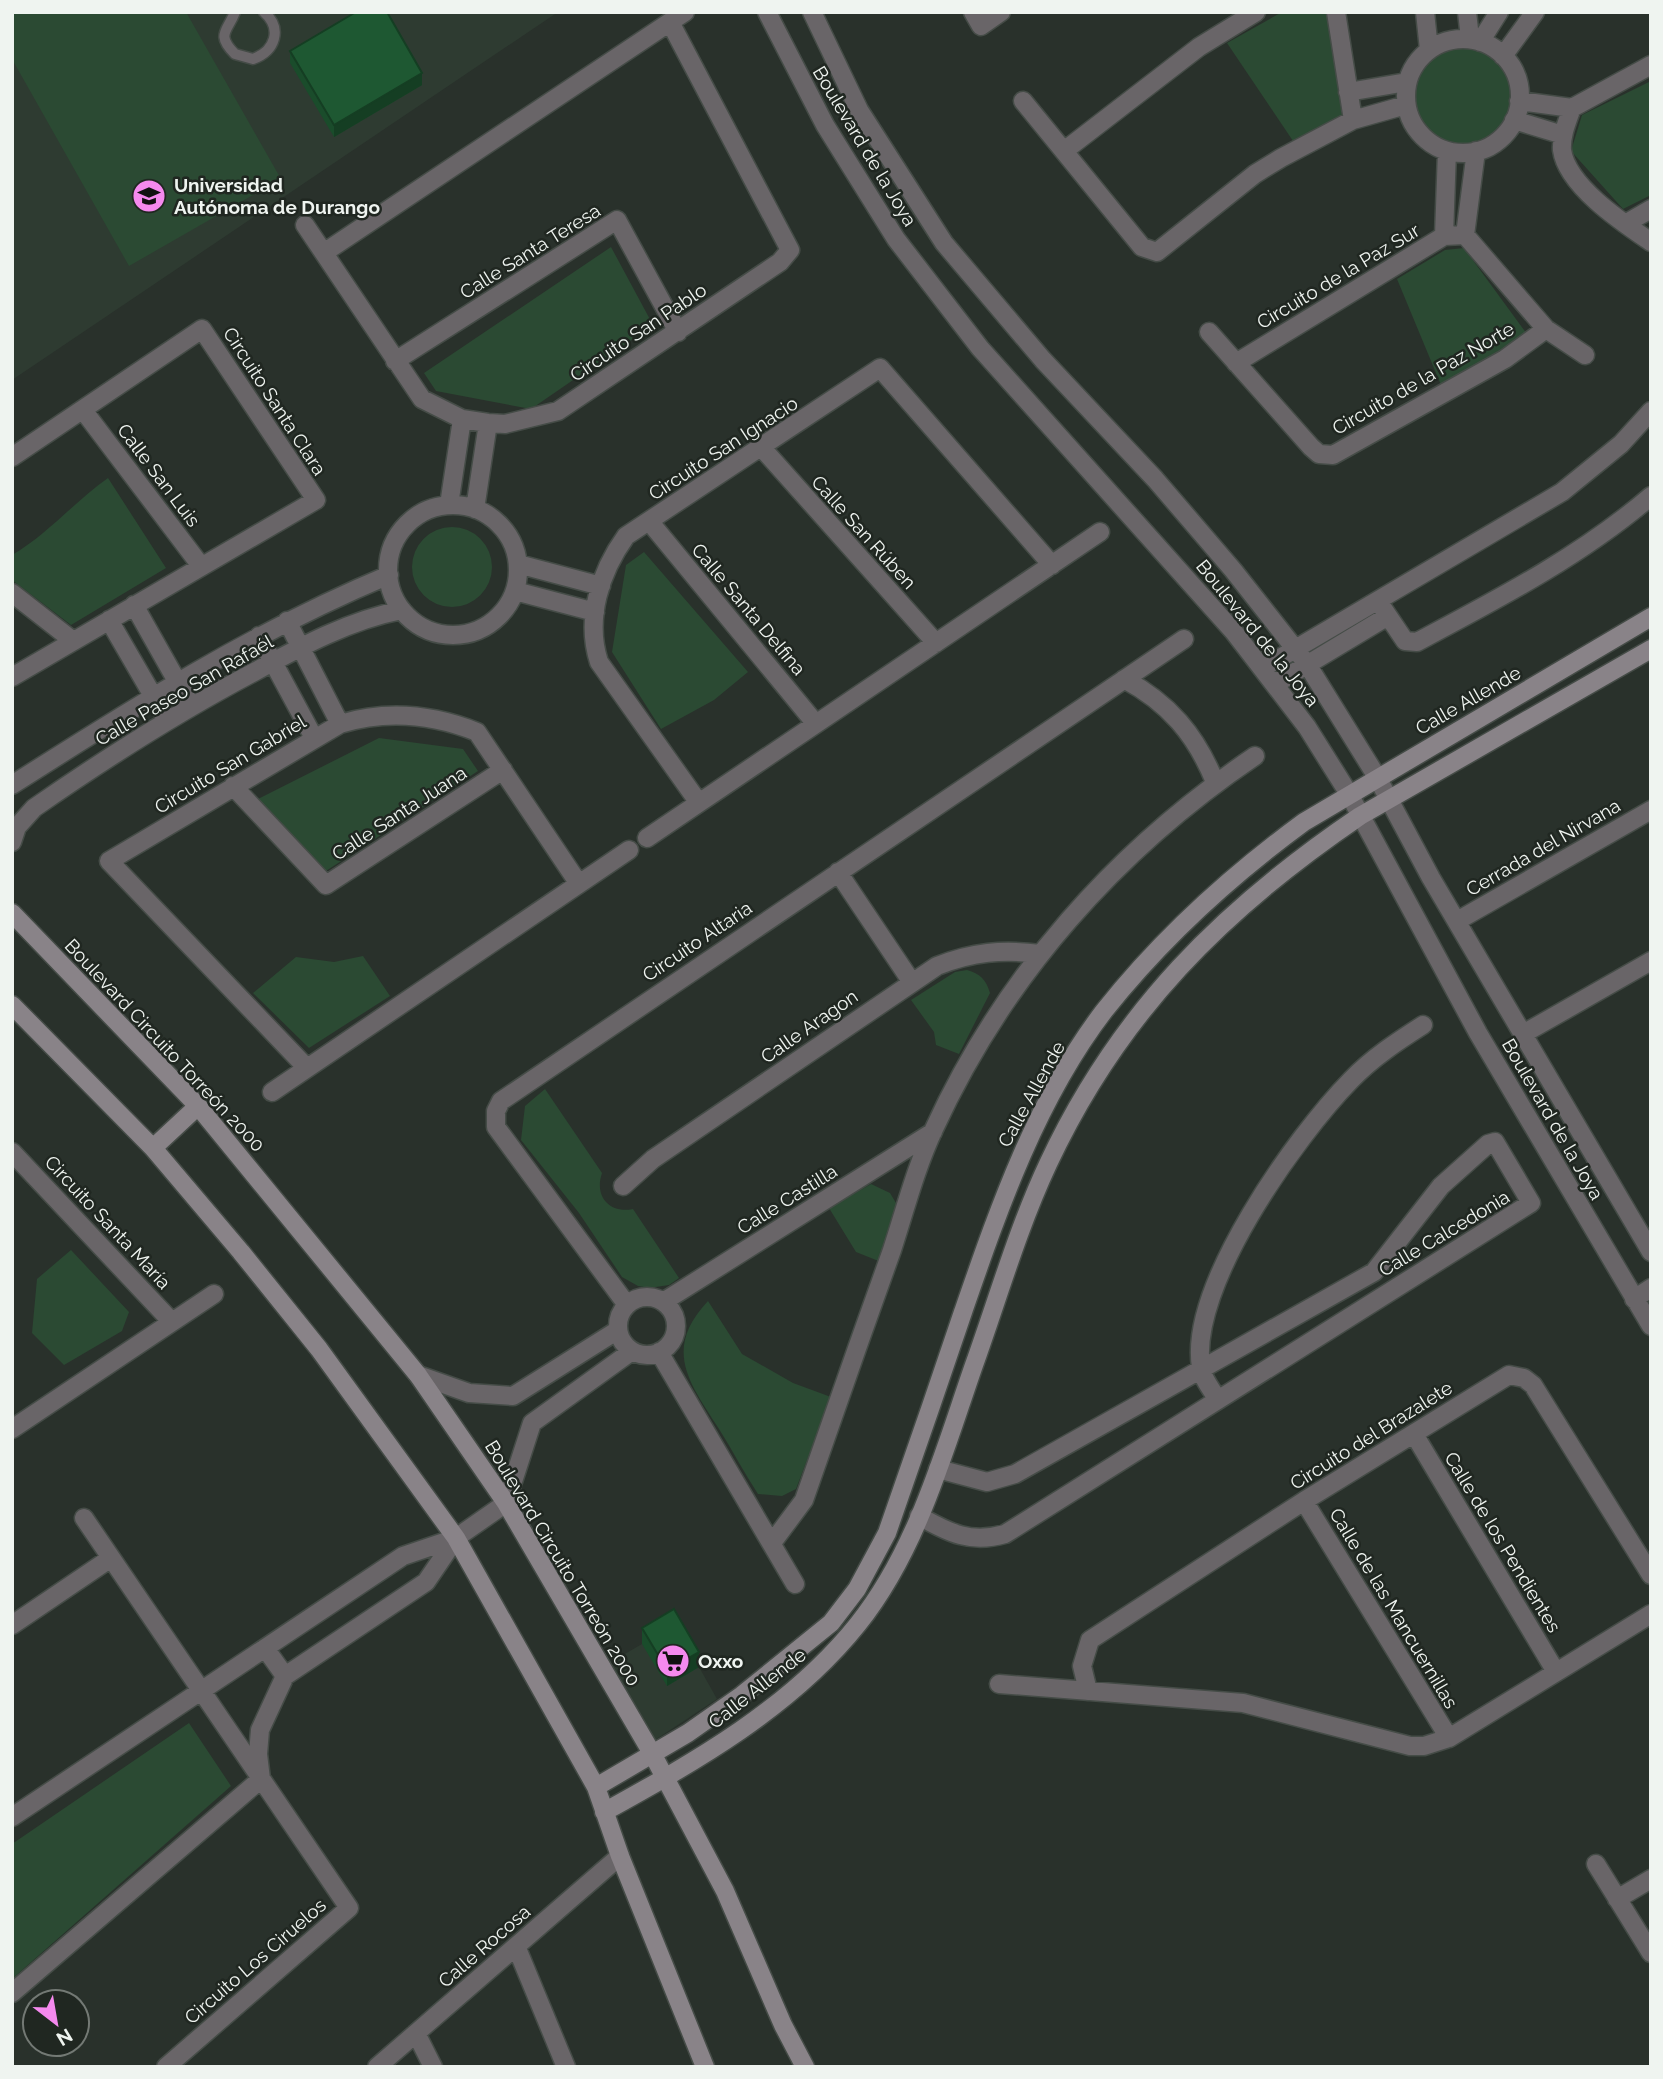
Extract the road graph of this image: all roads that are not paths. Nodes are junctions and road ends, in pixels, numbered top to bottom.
1 (264, 12) edge
2 (767, 12) edge
3 (812, 12) edge
4 (1001, 12) edge
5 (1256, 12) edge
6 (1336, 12) edge
7 (1425, 12) edge
8 (1467, 12) edge
9 (1499, 12) edge
10 (1535, 12) edge
11 (233, 14) edge
12 (678, 17) edge
13 (977, 19) edge
14 (1475, 40) junction
15 (1429, 50) junction
16 (1503, 56) junction
17 (1651, 65) edge
18 (1407, 82) junction
19 (1348, 92) junction
20 (1023, 101) dead end
21 (1519, 101) junction
22 (1406, 105) junction
23 (1572, 108) junction
24 (1353, 120) junction
25 (1514, 120) junction
26 (1563, 135) junction
27 (1064, 150) junction
28 (1447, 151) junction
29 (1476, 152) junction
30 (1651, 209) edge
31 (1625, 224) junction
32 (305, 225) dead end
33 (1465, 235) junction
34 (1444, 236) junction
35 (1651, 242) edge
36 (325, 252) junction
37 (1546, 328) junction
38 (678, 332) junction
39 (1209, 332) dead end
40 (1585, 355) dead end
41 (395, 361) junction
42 (1236, 363) junction
43 (83, 410) junction
44 (1651, 411) edge
45 (462, 419) junction
46 (488, 424) junction
47 (762, 449) junction
48 (12, 457) edge
49 (1651, 496) edge
50 (449, 505) junction
51 (475, 509) junction
52 (649, 521) junction
53 (1100, 532) dead end
54 (518, 564) junction
55 (1052, 565) junction
56 (201, 566) junction
57 (389, 575) junction
58 (601, 586) junction
59 (514, 591) junction
60 (12, 593) edge
61 (134, 605) junction
62 (1383, 608) junction
63 (402, 610) junction
64 (595, 612) junction
65 (1651, 617) edge
66 (108, 620) junction
67 (287, 621) junction
68 (259, 636) junction
69 (1184, 639) dead end
70 (72, 640) junction
71 (936, 643) junction
72 (301, 648) junction
73 (1295, 649) junction
74 (1651, 649) edge
75 (273, 662) junction
76 (1307, 664) junction
77 (1263, 668) junction
78 (12, 677) edge
79 (1124, 679) junction
80 (177, 682) junction
81 (1275, 684) junction
82 (152, 694) junction
83 (191, 706) junction
84 (167, 720) junction
85 (340, 724) junction
86 (816, 724) junction
87 (314, 738) junction
88 (1255, 756) dead end
89 (503, 770) junction
90 (1377, 777) junction
91 (1216, 782) junction
92 (12, 785) edge
93 (233, 786) junction
94 (1349, 794) junction
95 (1389, 800) junction
96 (699, 803) junction
97 (1651, 810) edge
98 (1360, 816) junction
99 (647, 838) dead end
100 (12, 842) edge
101 (629, 850) dead end
102 (838, 872) junction
103 (579, 884) junction
104 (14, 911) edge
105 (1457, 921) junction
106 (1040, 954) junction
107 (1651, 961) edge
108 (911, 981) junction
109 (12, 1005) edge
110 (1423, 1025) dead end
111 (1523, 1034) junction
112 (307, 1069) junction
113 (272, 1092) dead end
114 (198, 1106) junction
115 (933, 1132) junction
116 (153, 1149) junction
117 (12, 1152) edge
118 (623, 1186) dead end
119 (1651, 1252) edge
120 (1374, 1272) junction
121 (1651, 1288) edge
122 (1387, 1292) junction
123 (214, 1294) dead end
124 (1634, 1299) junction
125 (663, 1302) junction
126 (626, 1305) junction
127 (172, 1322) junction
128 (1651, 1326) edge
129 (618, 1330) junction
130 (632, 1352) junction
131 (659, 1352) junction
132 (573, 1361) junction
133 (1201, 1371) junction
134 (418, 1375) junction
135 (587, 1382) junction
136 (513, 1396) junction
137 (1218, 1400) junction
138 (532, 1423) junction
139 (12, 1429) edge
140 (1414, 1434) junction
141 (938, 1469) junction
142 (1304, 1501) junction
143 (506, 1503) junction
144 (919, 1516) junction
145 (83, 1518) dead end
146 (456, 1538) junction
147 (772, 1544) junction
148 (111, 1558) junction
149 (1651, 1575) edge
150 (795, 1584) dead end
151 (1651, 1614) edge
152 (12, 1625) edge
153 (265, 1648) junction
154 (1556, 1672) junction
155 (285, 1676) junction
156 (999, 1684) dead end
157 (201, 1691) junction
158 (1088, 1691) junction
159 (1448, 1738) junction
160 (653, 1755) junction
161 (665, 1778) junction
162 (261, 1779) junction
163 (596, 1787) junction
164 (604, 1812) junction
165 (12, 1817) edge
166 (620, 1856) junction
167 (1596, 1864) dead end
168 (1651, 1879) edge
169 (1617, 1899) junction
170 (516, 1946) junction
171 (1651, 1953) edge
172 (12, 1993) edge
173 (416, 2033) junction
174 (166, 2067) edge
175 (377, 2067) edge
176 (433, 2067) edge
177 (566, 2067) edge
178 (705, 2067) edge
179 (806, 2067) edge

1 - 11 lane
2 - 77 street, Boulevard de la Joya
3 - 73 street, Boulevard de la Joya
4 - 13 street
5 - 27 street
6 - 19 street
7 - 15 street
8 - 14 street
9 - 14 street
10 - 16 street
12 - 36 street, Circuito San Pablo
12 - 38 street, Circuito San Pablo
14 - 15 street
14 - 16 street
15 - 18 street
16 - 21 street
17 - 23 street
18 - 19 street
18 - 22 street
19 - 24 street
20 - 27 street
21 - 23 street
21 - 25 street
22 - 24 street
22 - 28 street
23 - 26 street
24 - 27 street
25 - 26 street
25 - 29 street
26 - 31 street
28 - 29 street
28 - 34 street
29 - 33 street
30 - 31 street
31 - 35 street
32 - 36 street, Circuito San Pablo
33 - 34 street, Circuito de la Paz Sur
33 - 37 street
34 - 42 street, Circuito de la Paz Sur
36 - 41 street, Circuito San Pablo
37 - 40 street
37 - 42 street, Circuito de la Paz Norte
38 - 41 street, Calle Santa Teresa
38 - 46 street, Circuito San Pablo
39 - 42 street
41 - 45 street, Circuito San Pablo
43 - 48 street, Circuito Santa Clara
43 - 56 street, Calle San Luis
43 - 56 street, Circuito Santa Clara
44 - 62 street
45 - 46 street, Circuito San Pablo
45 - 50 street
46 - 51 street
47 - 52 street, Circuito San Ignacio
47 - 55 street, Circuito San Ignacio
47 - 71 street, Calle San Rúben
49 - 62 street
50 - 51 street
50 - 57 street
51 - 54 street
52 - 58 street, Circuito San Ignacio
52 - 86 street, Calle Santa Delfina
53 - 55 street
54 - 58 street
54 - 59 street
55 - 71 street
56 - 61 street, Circuito Santa Clara
57 - 63 street
57 - 67 street, Calle Paseo San Rafaél
58 - 64 street, Circuito San Ignacio
59 - 63 street
59 - 64 street
60 - 70 street
61 - 66 street, Circuito Santa Clara
61 - 80 street
62 - 73 street
62 - 76 street
63 - 72 street, Calle Paseo San Rafaél
64 - 96 street, Circuito San Ignacio
65 - 90 street, Calle Allende
66 - 70 street, Circuito Santa Clara
66 - 82 street
67 - 68 street, Calle Paseo San Rafaél
67 - 72 street
68 - 75 street
68 - 80 street, Calle Paseo San Rafaél
69 - 79 street, Circuito Altaria
70 - 78 street, Circuito Santa Clara
71 - 86 street
72 - 75 street, Calle Paseo San Rafaél
72 - 85 street
73 - 76 street, Boulevard de la Joya
73 - 77 street
74 - 95 street, Calle Allende
75 - 83 street, Calle Paseo San Rafaél
75 - 87 street
76 - 81 street
76 - 90 street, Boulevard de la Joya
77 - 81 street, Boulevard de la Joya
79 - 91 street
79 - 102 street, Circuito Altaria
80 - 82 street, Calle Paseo San Rafaél
80 - 83 street
81 - 94 street, Boulevard de la Joya
82 - 84 street
82 - 92 street, Calle Paseo San Rafaél
83 - 84 street, Calle Paseo San Rafaél
84 - 100 street, Calle Paseo San Rafaél
85 - 87 street, Circuito San Gabriel
85 - 89 street, Circuito San Gabriel
86 - 96 street
87 - 93 street, Circuito San Gabriel
88 - 91 street
89 - 93 street, Calle Santa Juana
89 - 103 street, Circuito San Gabriel
90 - 94 street, Calle Allende
90 - 95 street, Boulevard de la Joya
91 - 106 street
93 - 112 street, Circuito San Gabriel
94 - 98 street, Boulevard de la Joya
94 - 160 street, Calle Allende
95 - 98 street, Calle Allende
95 - 105 street, Boulevard de la Joya
96 - 99 street
97 - 105 street, Cerrada del Nirvana
98 - 124 street, Boulevard de la Joya
98 - 141 street, Calle Allende
101 - 103 street
102 - 108 street
102 - 126 street, Circuito Altaria
103 - 112 street
104 - 114 street, Boulevard Circuito Torreón 2000
105 - 111 street, Boulevard de la Joya
106 - 108 street, Calle Aragon
106 - 115 street
107 - 111 street
108 - 118 street, Calle Aragon
109 - 116 street
110 - 133 street
111 - 119 street, Boulevard de la Joya
112 - 113 street
114 - 116 street
114 - 134 street, Boulevard Circuito Torreón 2000
115 - 125 street, Calle Castilla
115 - 147 street
116 - 146 street
117 - 127 street, Circuito Santa María
120 - 122 street
120 - 122 street, Calle Calcedonia
120 - 133 street, Calle Calcedonia
121 - 124 street
122 - 137 street, Calle Calcedonia
123 - 127 street
124 - 128 street, Boulevard de la Joya
125 - 126 street
125 - 131 street
126 - 129 street
127 - 139 street
129 - 130 street
129 - 132 street
130 - 131 street
130 - 135 street
131 - 147 street
132 - 135 street
132 - 136 street
133 - 137 street
133 - 141 street, Calle Calcedonia
134 - 136 street
134 - 143 street, Boulevard Circuito Torreón 2000
135 - 138 street
136 - 138 street
137 - 144 street, Calle Calcedonia
138 - 143 street
140 - 142 street, Circuito del Brazalete
140 - 149 street, Circuito del Brazalete
140 - 154 street, Calle de los Pendientes
141 - 144 street, Calle Allende
142 - 158 street, Circuito del Brazalete
142 - 159 street, Calle de las Mancuernillas
143 - 146 street
143 - 160 street, Boulevard Circuito Torreón 2000
144 - 161 street, Calle Allende
145 - 148 street, Circuito Los Ciruelos
146 - 153 street
146 - 155 street
146 - 163 street
147 - 150 street
148 - 152 street
148 - 157 street, Circuito Los Ciruelos
151 - 154 street
153 - 155 street
153 - 157 street
154 - 159 street
155 - 162 street
156 - 158 street
157 - 162 street, Circuito Los Ciruelos
157 - 165 street
158 - 159 street
160 - 161 street, Boulevard Circuito Torreón 2000
160 - 163 street, Calle Allende
161 - 164 street, Calle Allende
161 - 179 street, Boulevard Circuito Torreón 2000
162 - 172 street
162 - 174 street, Circuito Los Ciruelos
163 - 164 street
164 - 166 street
166 - 170 street, Calle Rocosa
166 - 178 street
167 - 169 street
168 - 169 street
169 - 171 street
170 - 173 street, Calle Rocosa
170 - 177 street
173 - 175 street, Calle Rocosa
173 - 176 street

